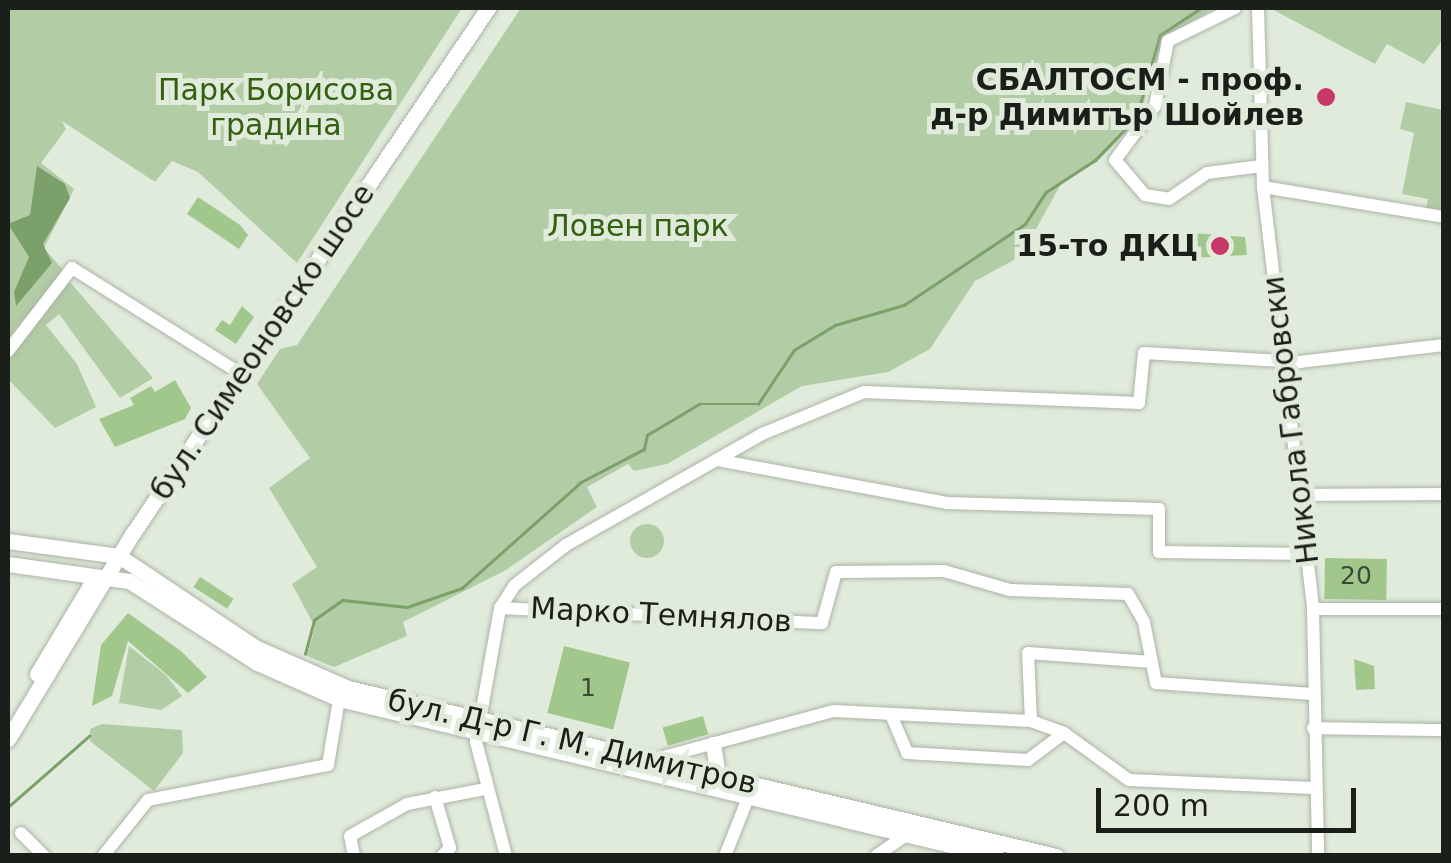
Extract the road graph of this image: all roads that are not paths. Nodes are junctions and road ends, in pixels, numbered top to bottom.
1 (488, 8) edge
2 (1236, 8) edge
3 (1258, 8) edge
4 (1262, 166) junction
5 (1263, 187) junction
6 (1444, 217) edge
7 (1444, 345) edge
8 (8, 352) edge
9 (1285, 361) junction
10 (242, 374) junction
11 (717, 460) junction
12 (1444, 494) edge
13 (1301, 495) junction
14 (8, 541) edge
15 (1308, 554) junction
16 (119, 556) junction
17 (8, 564) edge
18 (106, 578) junction
19 (500, 608) junction
20 (1313, 609) junction
21 (1444, 609) edge
22 (1152, 662) junction
23 (1313, 694) junction
24 (339, 699) junction
25 (892, 717) junction
26 (8, 721) edge
27 (1031, 721) junction
28 (477, 727) junction
29 (1314, 728) junction
30 (1444, 730) edge
31 (1064, 734) junction
32 (8, 739) edge
33 (714, 744) junction
34 (649, 760) junction
35 (718, 776) junction
36 (485, 788) junction
37 (1313, 788) junction
38 (435, 797) junction
39 (748, 798) junction
40 (22, 833) dead end
41 (906, 834) junction
42 (1313, 834) junction
43 (44, 856) edge
44 (103, 856) edge
45 (354, 856) edge
46 (442, 856) edge
47 (506, 856) edge
48 (725, 856) edge
49 (876, 856) edge
50 (997, 856) edge
51 (1056, 856) edge
52 (1307, 856) edge
53 (1318, 856) edge

1 - 10 main road, бул. Симеоновско шосе
2 - 4 street
3 - 4 street, Никола Габровски
4 - 5 street, Никола Габровски
5 - 6 street
5 - 9 street, Никола Габровски
7 - 9 street
8 - 10 street
9 - 11 street
9 - 13 street, Никола Габровски
10 - 16 main road, бул. Симеоновско шосе
11 - 15 street
11 - 19 street
12 - 13 street
13 - 15 street, Никола Габровски
14 - 16 main road
15 - 20 street, Никола Габровски
16 - 18 main road, бул. Симеоновско шосе
16 - 28 main road, бул. Д-р Г. М. Димитров
17 - 18 main road, бул. Д-р Г. М. Димитров
18 - 24 main road, бул. Д-р Г. М. Димитров
18 - 26 main road, бул. Симеоновско шосе
18 - 32 main road, бул. Симеоновско шосе
19 - 22 street, Марко Темнялов
19 - 28 street
20 - 21 street
20 - 23 street, Никола Габровски
22 - 23 street
22 - 27 street
23 - 29 street, Никола Габровски
24 - 28 main road, бул. Д-р Г. М. Димитров
24 - 44 street
25 - 27 street
25 - 31 street
25 - 33 street
27 - 31 street
28 - 34 main road, бул. Д-р Г. М. Димитров
28 - 36 street
28 - 39 main road, бул. Д-р Г. М. Димитров
29 - 30 street
29 - 37 street, Никола Габровски
31 - 37 street
33 - 34 street
33 - 35 main road
34 - 35 main road, бул. Д-р Г. М. Димитров
35 - 51 main road, бул. Д-р Г. М. Димитров
36 - 38 street
36 - 47 street
37 - 42 street, Никола Габровски
38 - 45 street
38 - 46 street
39 - 41 main road, бул. Д-р Г. М. Димитров
39 - 48 street
40 - 43 street
41 - 49 street
41 - 50 main road, бул. Д-р Г. М. Димитров
42 - 52 street, Никола Габровски
42 - 53 street, Никола Габровски

